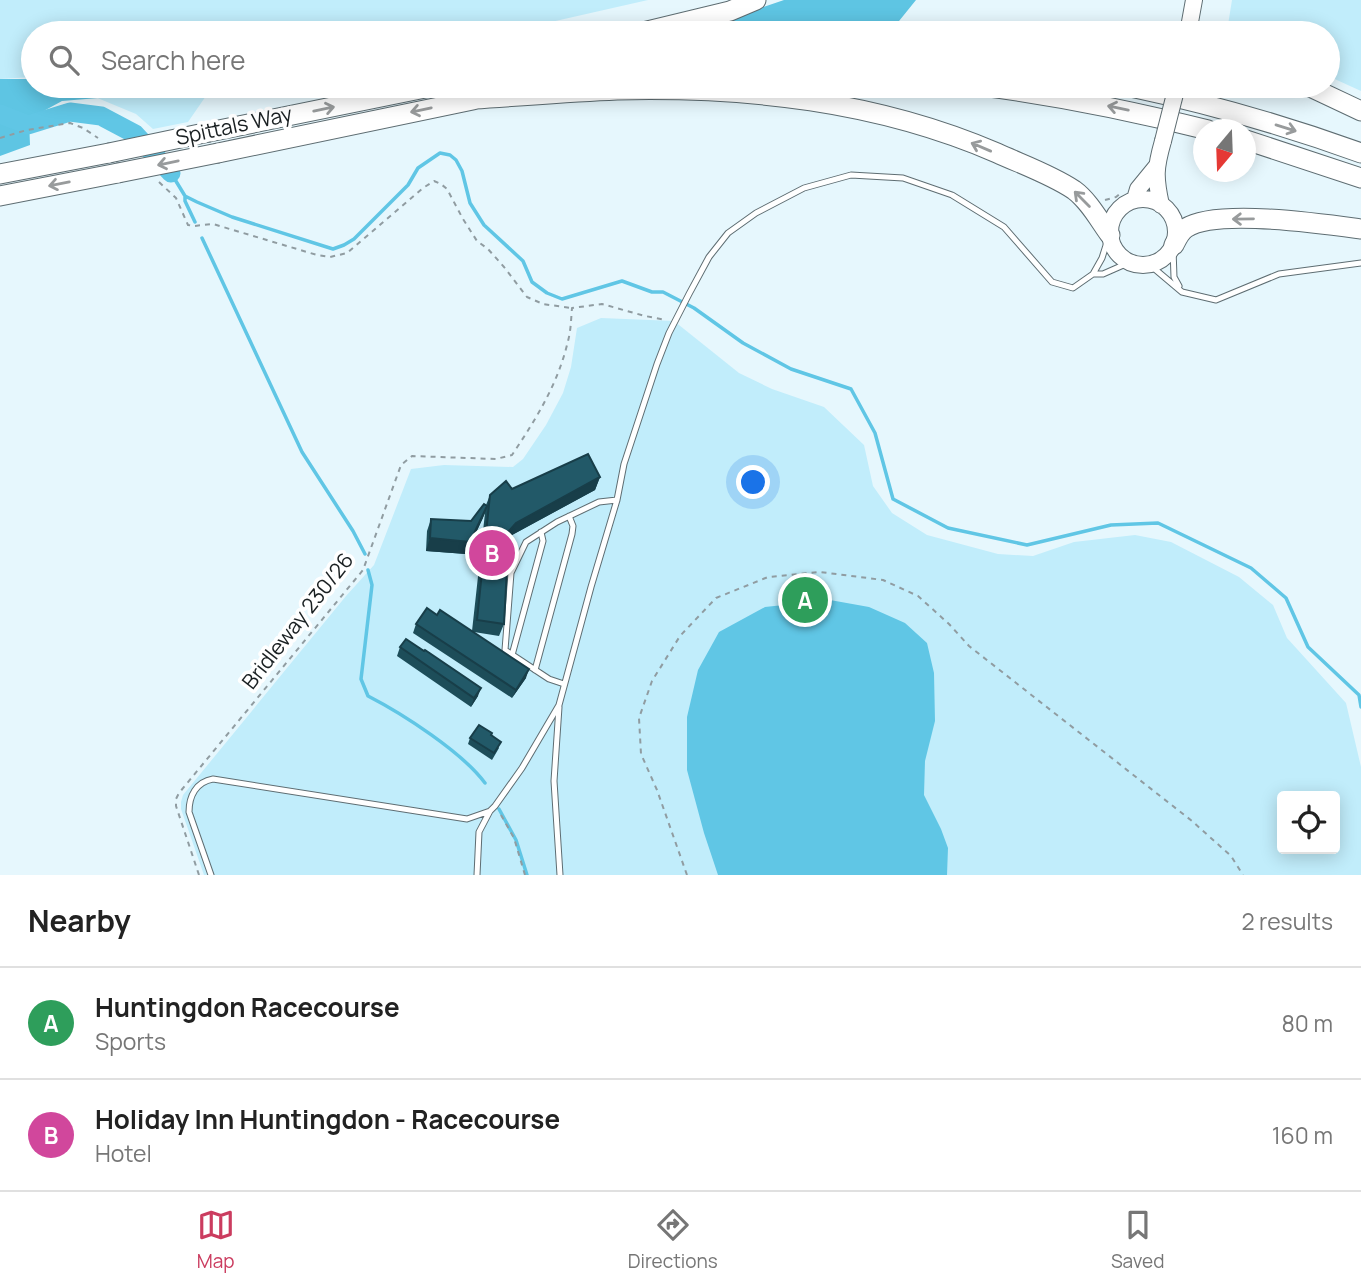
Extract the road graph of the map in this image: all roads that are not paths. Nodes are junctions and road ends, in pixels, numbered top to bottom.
1 (756, 0) edge
2 (1194, 0) edge
3 (689, 21) edge
4 (1190, 21) edge
5 (374, 98) edge
6 (481, 98) edge
7 (490, 98) edge
8 (794, 98) edge
9 (1062, 98) edge
10 (1174, 98) edge
11 (1175, 98) edge
12 (1333, 98) edge
13 (474, 99) junction
14 (1361, 111) edge
15 (1193, 126) edge
16 (1256, 143) edge
17 (1361, 153) edge
18 (1156, 167) junction
19 (0, 174) edge
20 (1361, 178) edge
21 (0, 196) edge
22 (1135, 199) junction
23 (1161, 205) junction
24 (1361, 229) edge
25 (1110, 235) junction
26 (1173, 246) junction
27 (1128, 262) junction
28 (1361, 263) edge
29 (1150, 265) junction
30 (1093, 274) junction
31 (1182, 292) junction
32 (617, 500) junction
33 (569, 516) junction
34 (541, 532) junction
35 (512, 655) junction
36 (535, 670) junction
37 (564, 684) junction
38 (559, 705) junction
39 (492, 809) junction
40 (211, 875) edge
41 (477, 875) edge
42 (560, 875) edge

1 - 3 highway
2 - 4 main road
19 -> 5 highway, Spittals Way, bridge
6 - 13 highway, Spittals Way
7 -> 13 highway
25 -> 8 highway
15 -> 9 highway
10 - 18 main road, bridge
11 -> 17 highway
12 - 14 highway
13 -> 21 highway, Spittals Way, bridge
16 - 20 highway
18 - 22 main road
18 - 23 main road
22 - 23 main road
22 - 25 main road
23 - 26 main road
24 -> 26 highway
25 - 27 main road
25 - 30 lane
26 - 29 main road
26 - 31 lane
27 - 29 main road
27 - 30 lane
28 - 31 lane
29 - 31 lane
30 - 32 lane
32 - 33 lane
32 - 37 lane
33 - 34 lane
33 - 36 lane
34 - 35 lane
34 - 35 lane
35 - 36 lane
36 - 37 lane
37 - 38 lane
38 - 39 lane
38 - 42 lane
39 - 40 lane
39 - 41 lane

